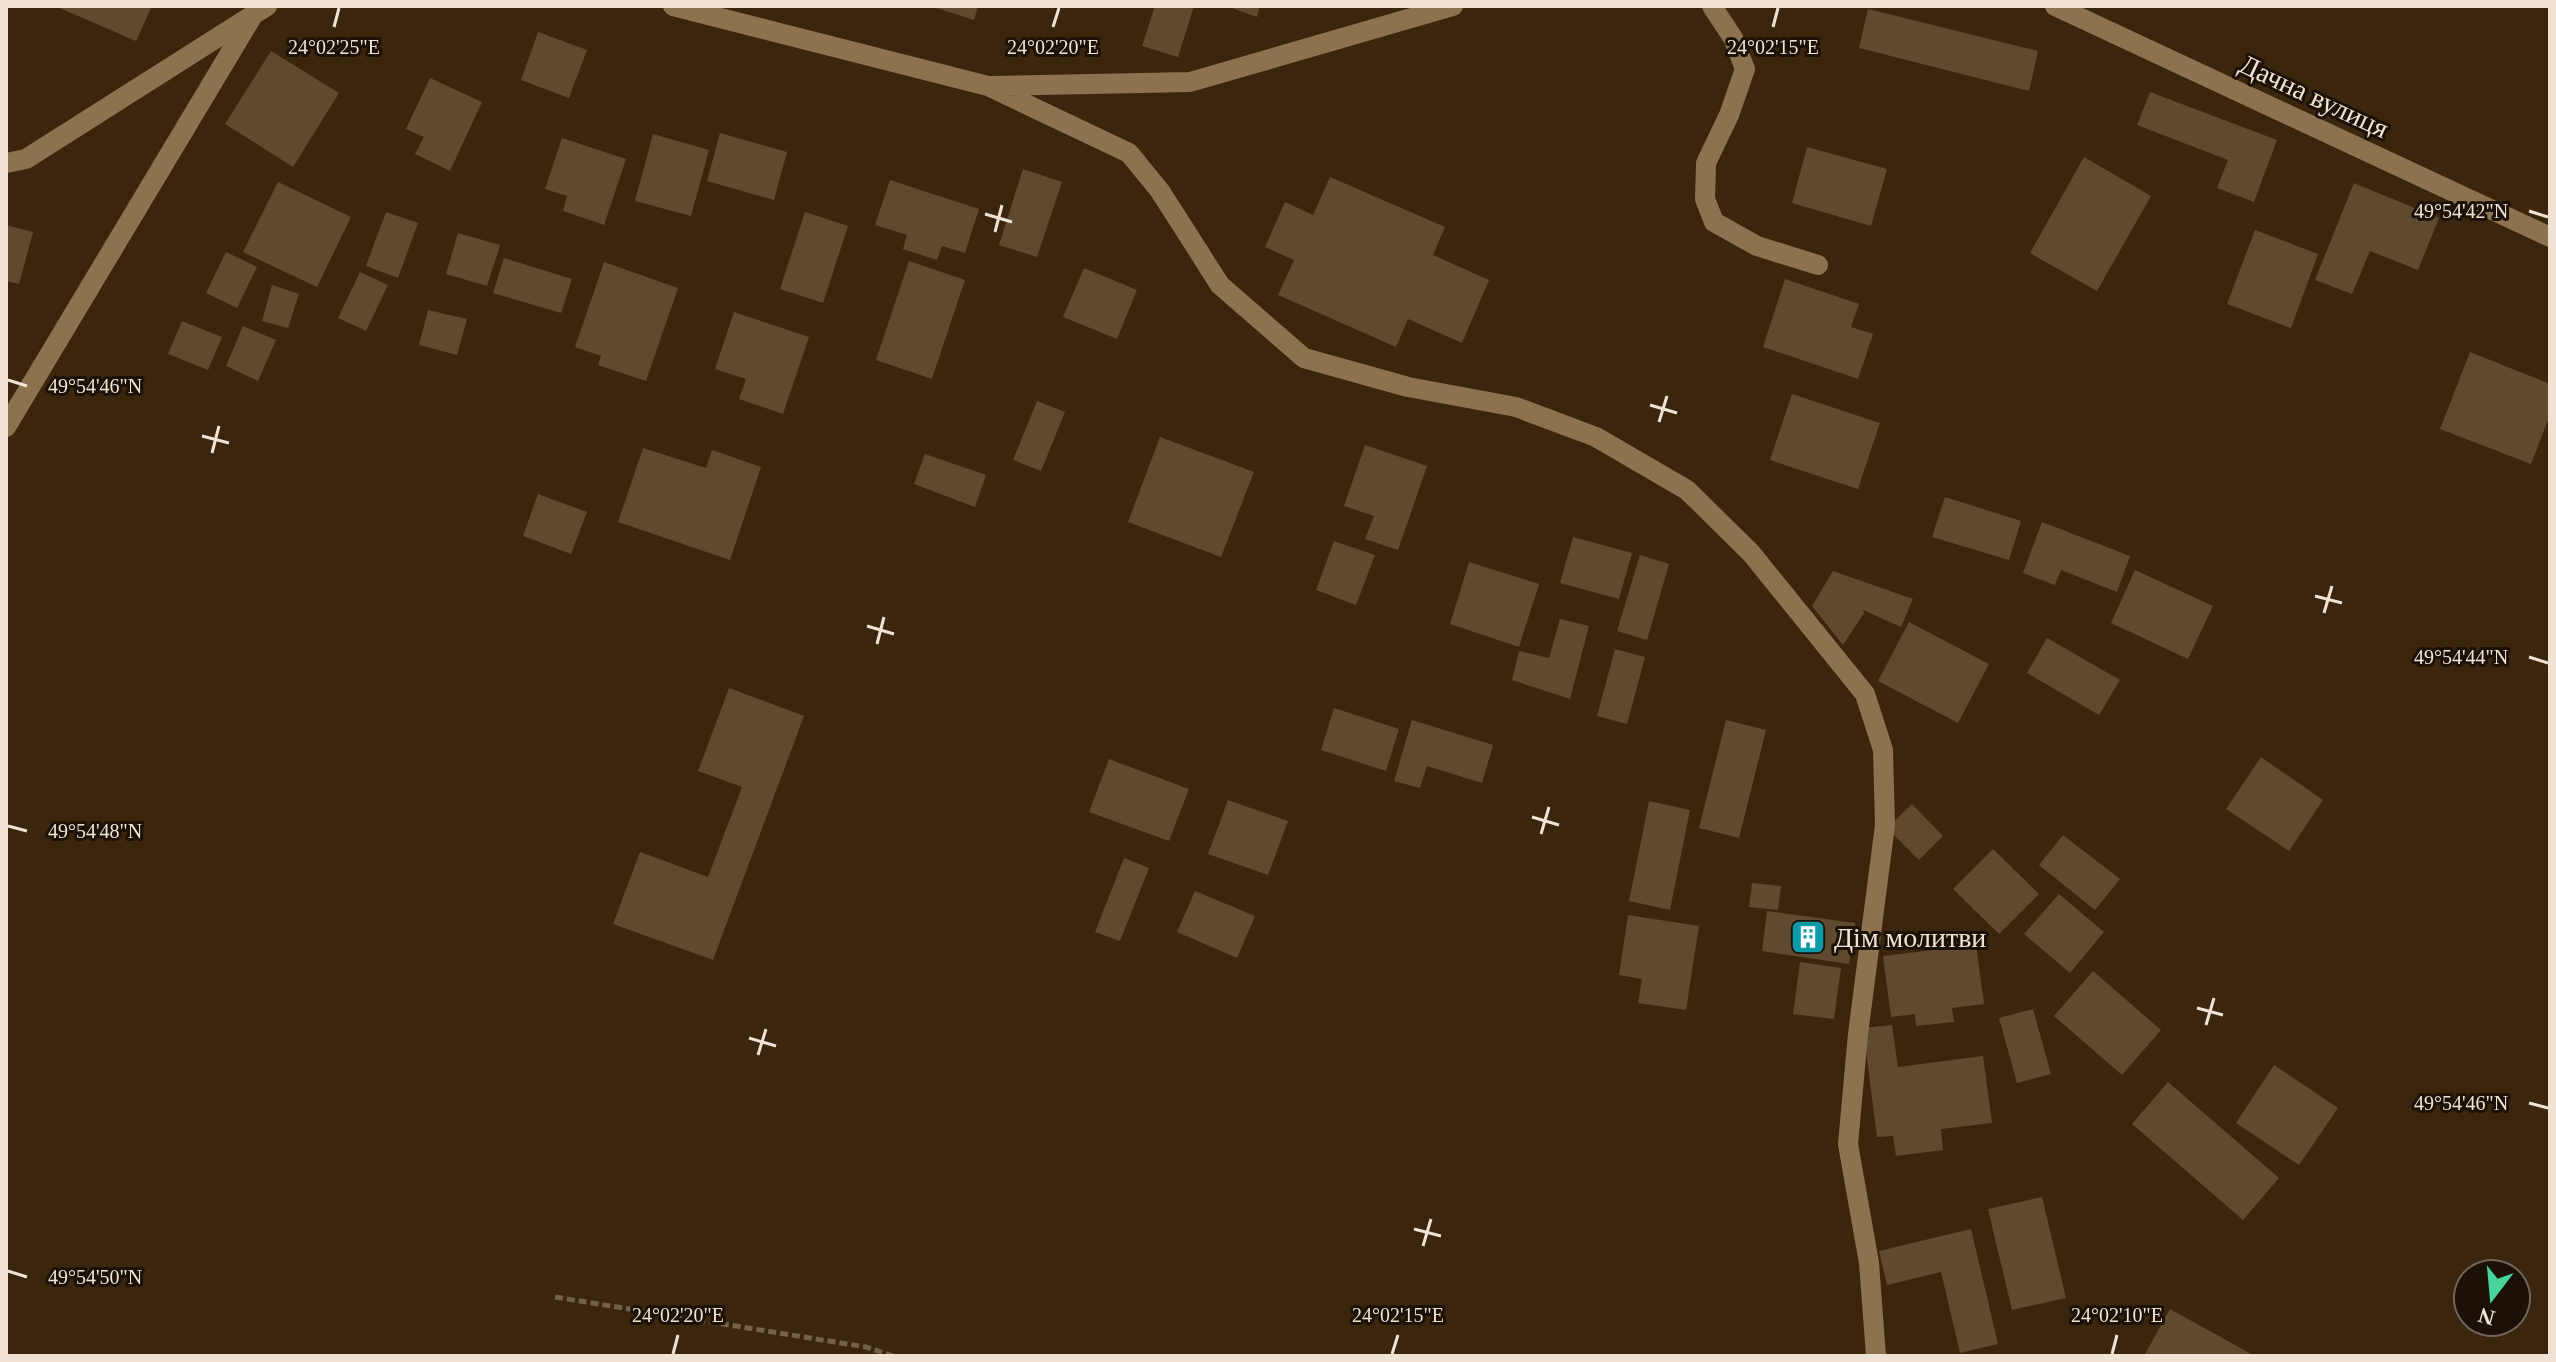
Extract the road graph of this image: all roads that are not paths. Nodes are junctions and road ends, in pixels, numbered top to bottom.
1 (673, 6) edge
2 (1453, 6) edge
3 (1712, 6) edge
4 (2055, 6) edge
5 (260, 10) edge
6 (988, 86) junction
7 (6, 163) edge
8 (2550, 237) edge
9 (1818, 265) dead end
10 (6, 427) edge
11 (1876, 1356) edge

1 - 6 street
2 - 6 street
3 - 9 street
4 - 8 street, Дачна вулиця
5 - 7 street
5 - 10 street
6 - 11 street

